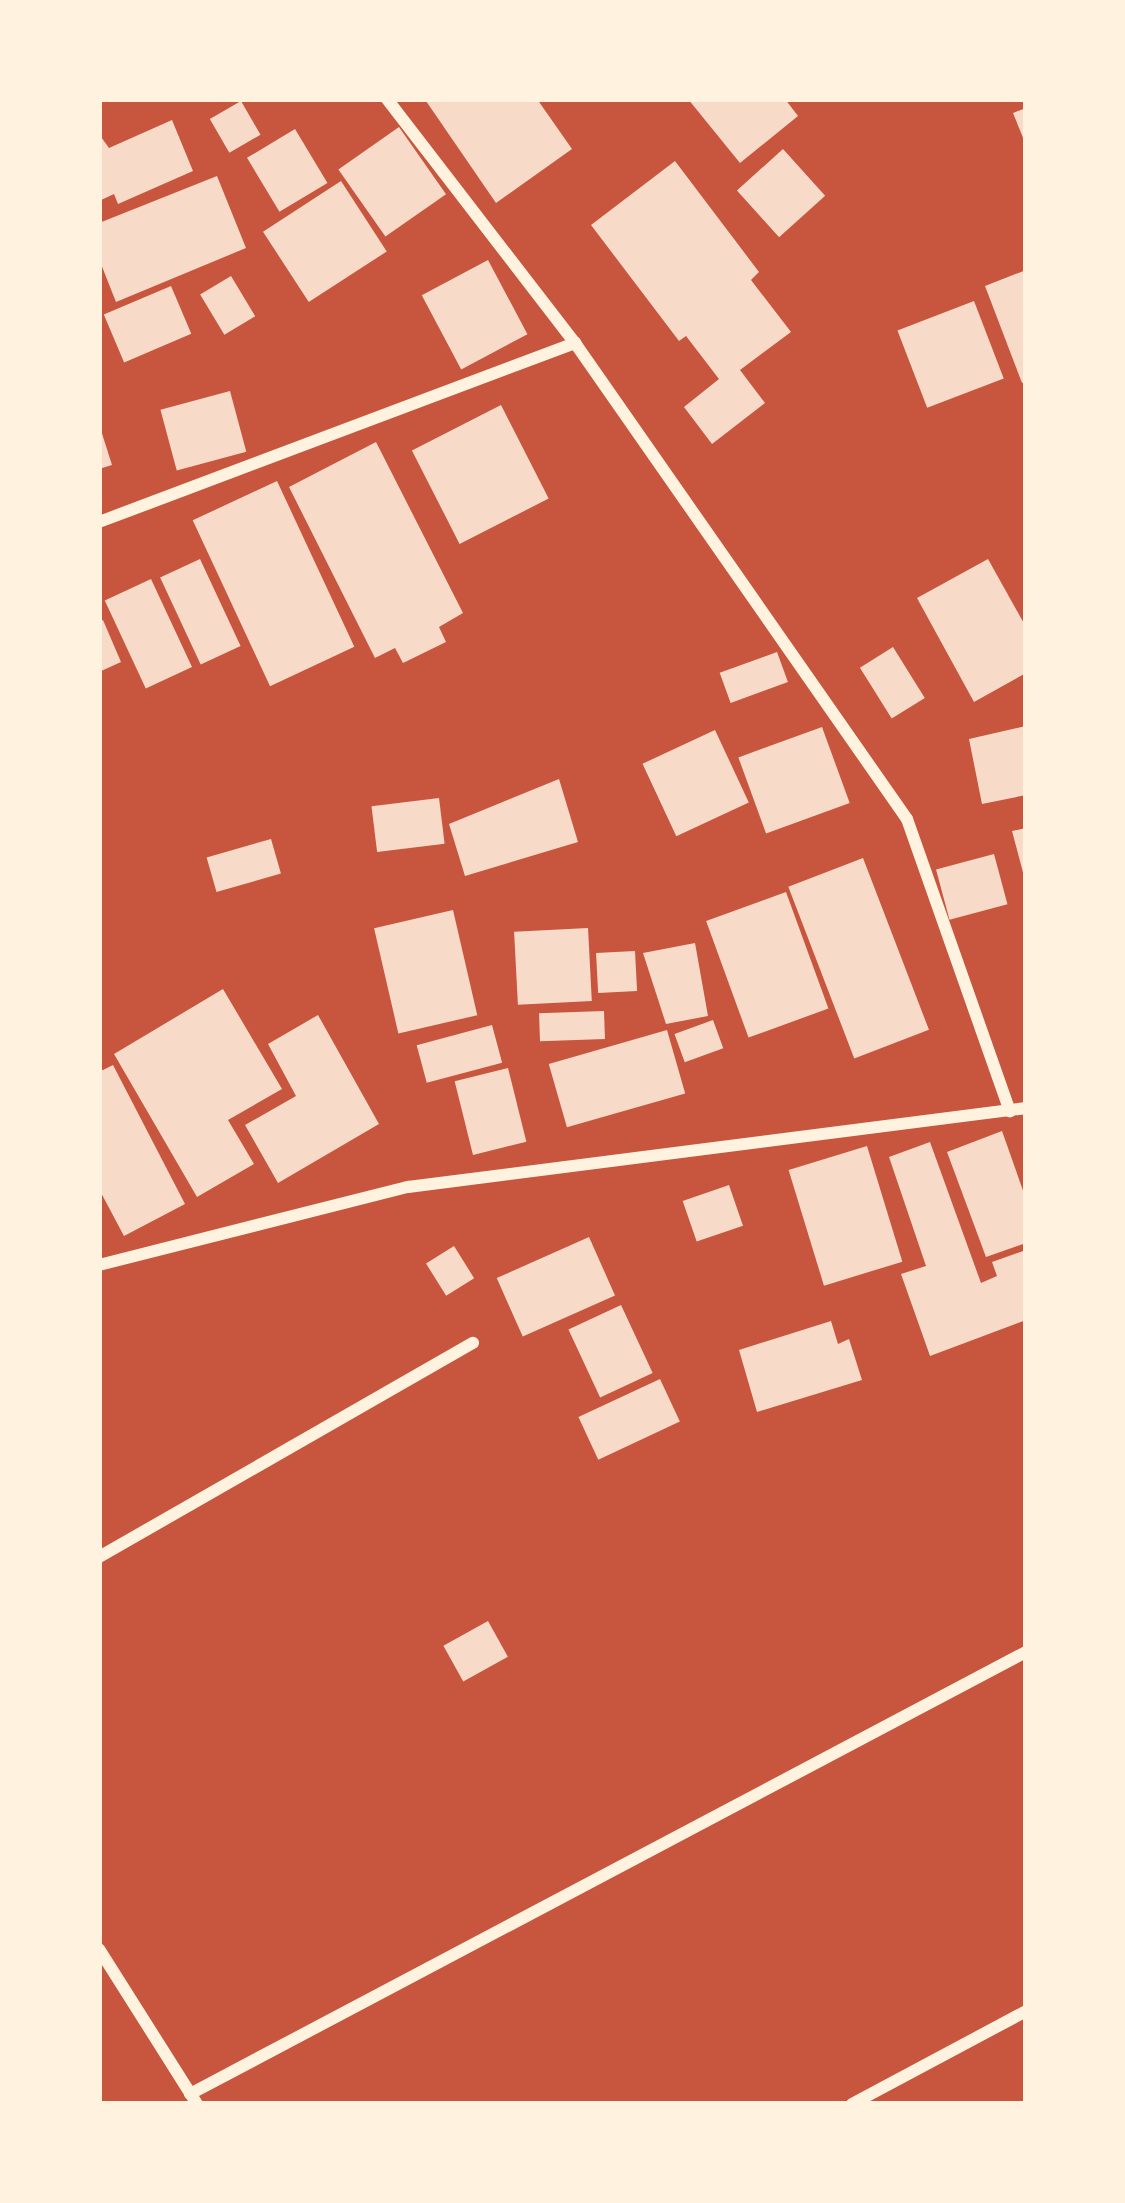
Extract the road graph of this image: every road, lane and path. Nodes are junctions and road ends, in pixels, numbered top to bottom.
1 (387, 99) edge
2 (575, 343) junction
3 (99, 522) edge
4 (1026, 1108) edge
5 (1010, 1111) junction
6 (99, 1265) edge
7 (473, 1343) dead end
8 (99, 1557) edge
9 (1026, 1652) edge
10 (99, 1949) edge
11 (1026, 2011) edge
12 (194, 2099) edge
13 (852, 2104) edge

1 - 2 street
2 - 3 street
2 - 5 street
4 - 5 street
5 - 6 street
7 - 8 street
9 - 12 street
10 - 12 street
11 - 13 street

